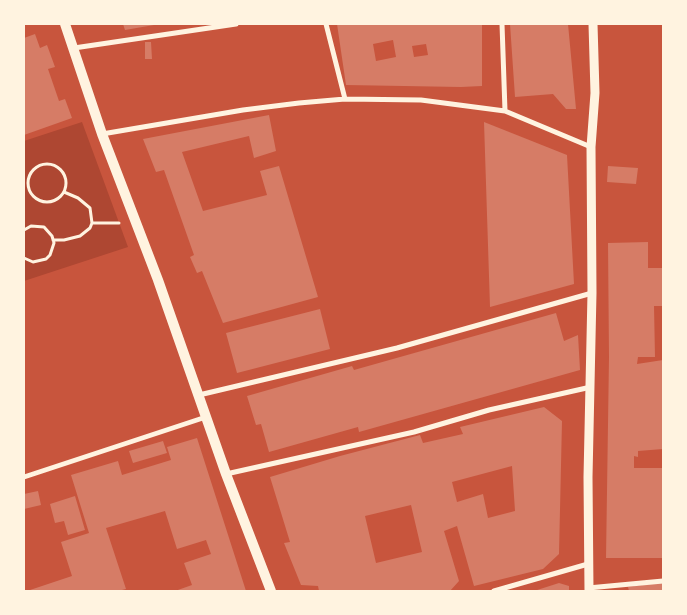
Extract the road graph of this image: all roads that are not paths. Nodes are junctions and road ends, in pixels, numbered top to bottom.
1 (65, 24) edge
2 (236, 24) edge
3 (326, 24) edge
4 (502, 24) edge
5 (593, 24) edge
6 (74, 48) junction
7 (345, 100) junction
8 (505, 111) junction
9 (102, 134) junction
10 (591, 147) junction
11 (592, 293) junction
12 (591, 387) junction
13 (198, 395) junction
14 (206, 417) junction
15 (226, 474) junction
16 (24, 477) edge
17 (588, 564) junction
18 (663, 581) edge
19 (589, 590) edge
20 (271, 591) edge
21 (494, 591) edge

1 - 6 main road
2 - 6 street
3 - 7 street
4 - 8 street
5 - 10 street
6 - 9 main road
7 - 8 street
7 - 9 street
8 - 10 street
9 - 13 main road
10 - 11 street
11 - 12 street
11 - 13 street
12 - 15 street
12 - 17 street
13 - 14 main road
14 - 15 main road
14 - 16 street
15 - 20 main road
17 - 19 street
17 - 21 street
18 - 19 street

